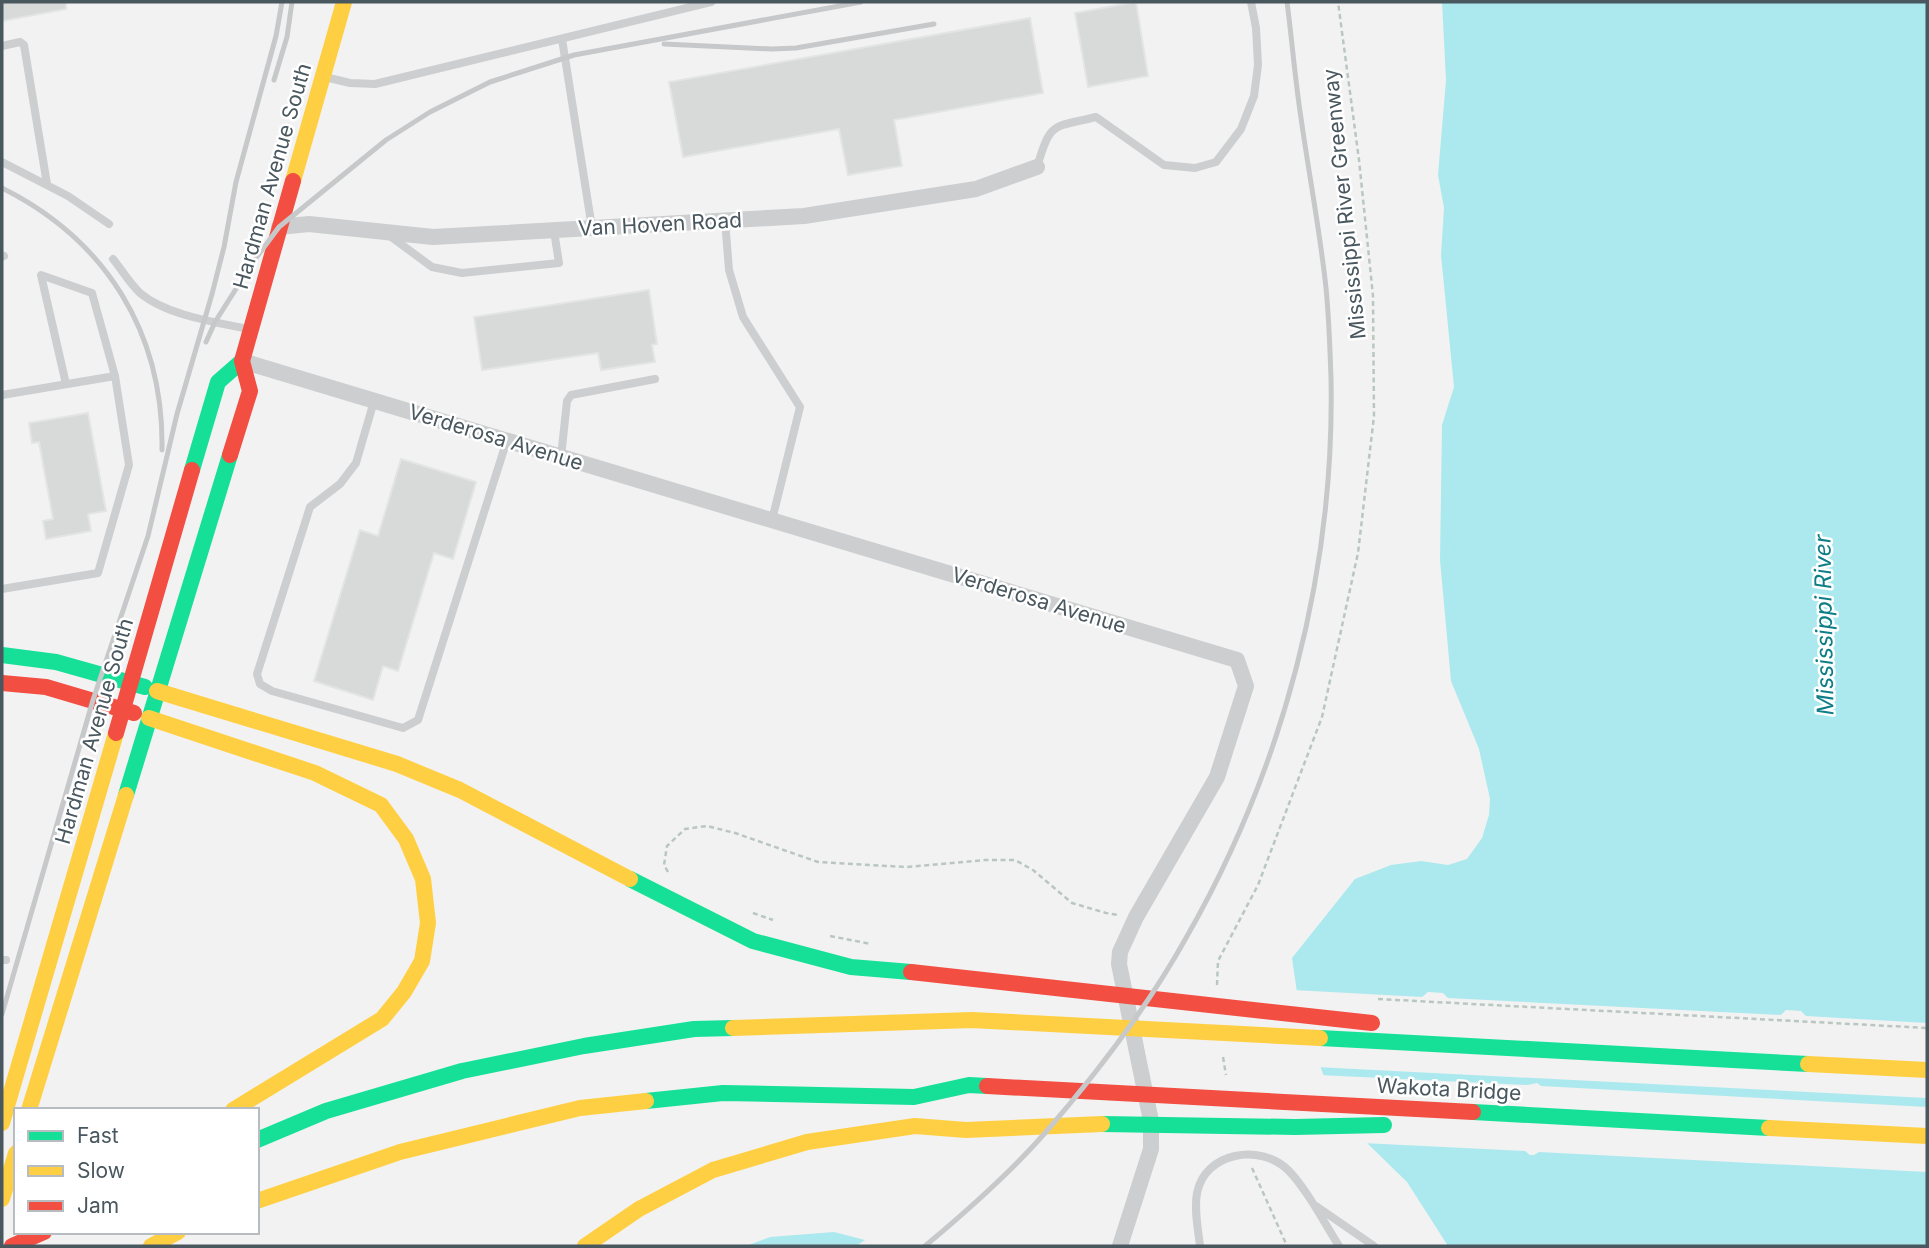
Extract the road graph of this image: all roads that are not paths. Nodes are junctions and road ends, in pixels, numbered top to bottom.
1 (344, 2) edge
2 (711, 2) edge
3 (1251, 2) edge
4 (562, 39) junction
5 (2, 46) edge
6 (322, 76) junction
7 (2, 162) edge
8 (1037, 167) joint
9 (47, 184) junction
10 (725, 220) junction
11 (109, 224) dead end
12 (279, 227) junction
13 (592, 229) junction
14 (555, 231) junction
15 (385, 232) junction
16 (113, 259) dead end
17 (251, 329) junction
18 (242, 361) junction
19 (115, 376) junction
20 (655, 379) dead end
21 (66, 384) junction
22 (2, 395) edge
23 (374, 401) junction
24 (507, 440) junction
25 (561, 457) junction
26 (772, 520) junction
27 (2, 589) edge
28 (2, 655) edge
29 (131, 682) junction
30 (2, 683) edge
31 (157, 691) junction
32 (122, 709) junction
33 (149, 718) junction
34 (1616, 1054) junction
35 (1927, 1064) edge
36 (1849, 1066) junction
37 (1927, 1070) edge
38 (30, 1108) edge
39 (236, 1108) edge
40 (1615, 1119) junction
41 (2, 1123) edge
42 (1850, 1132) junction
43 (1927, 1136) edge
44 (259, 1139) edge
45 (1927, 1142) edge
46 (14, 1160) edge
47 (2, 1199) edge
48 (259, 1200) edge
49 (1311, 1202) junction
50 (19, 1234) edge
51 (39, 1234) edge
52 (174, 1234) edge
53 (2, 1244) edge
54 (12, 1246) edge
55 (151, 1246) edge
56 (585, 1246) edge
57 (1120, 1246) edge
58 (1200, 1246) edge
59 (1339, 1246) edge
60 (1374, 1246) edge

1 - 6 main road, Hardman Avenue South
2 - 4 lane
3 - 8 lane
4 - 6 lane
4 - 13 lane
5 - 9 lane
6 - 12 main road, Hardman Avenue South
7 - 9 lane
8 - 10 street, Van Hoven Road
9 - 11 lane
10 - 13 street, Van Hoven Road
10 - 26 lane
12 - 15 street, Van Hoven Road
12 - 17 main road, Hardman Avenue South
13 - 14 street, Van Hoven Road
14 - 15 street, Van Hoven Road
14 - 15 lane
16 - 17 lane
17 - 18 main road, Hardman Avenue South
18 - 23 street, Verderosa Avenue
18 - 29 main road, Hardman Avenue South
18 - 31 main road, Hardman Avenue South
19 - 21 lane
19 - 21 lane
19 - 27 lane
20 - 25 lane
21 - 22 lane
23 - 24 street, Verderosa Avenue
23 - 24 lane
24 - 25 street, Verderosa Avenue
25 - 26 street, Verderosa Avenue
26 - 57 street, Verderosa Avenue
28 - 29 main road
29 - 31 main road
29 - 32 main road, Hardman Avenue South
30 - 32 main road
31 - 33 main road, Hardman Avenue South
31 - 34 main road
32 - 33 main road
32 - 41 main road, Hardman Avenue South
33 - 38 main road, Hardman Avenue South
33 - 39 main road
34 - 36 main road, Wakota Bridge
34 - 44 main road, Wakota Bridge
35 - 36 main road
36 - 37 main road, Wakota Bridge
40 - 42 main road, Wakota Bridge
40 - 48 main road, Wakota Bridge
40 - 56 main road
42 - 43 main road, Wakota Bridge
42 - 45 main road
46 - 47 main road
49 - 58 lane
49 - 59 lane
49 - 60 lane
50 - 53 main road
51 - 54 main road
52 - 55 main road

